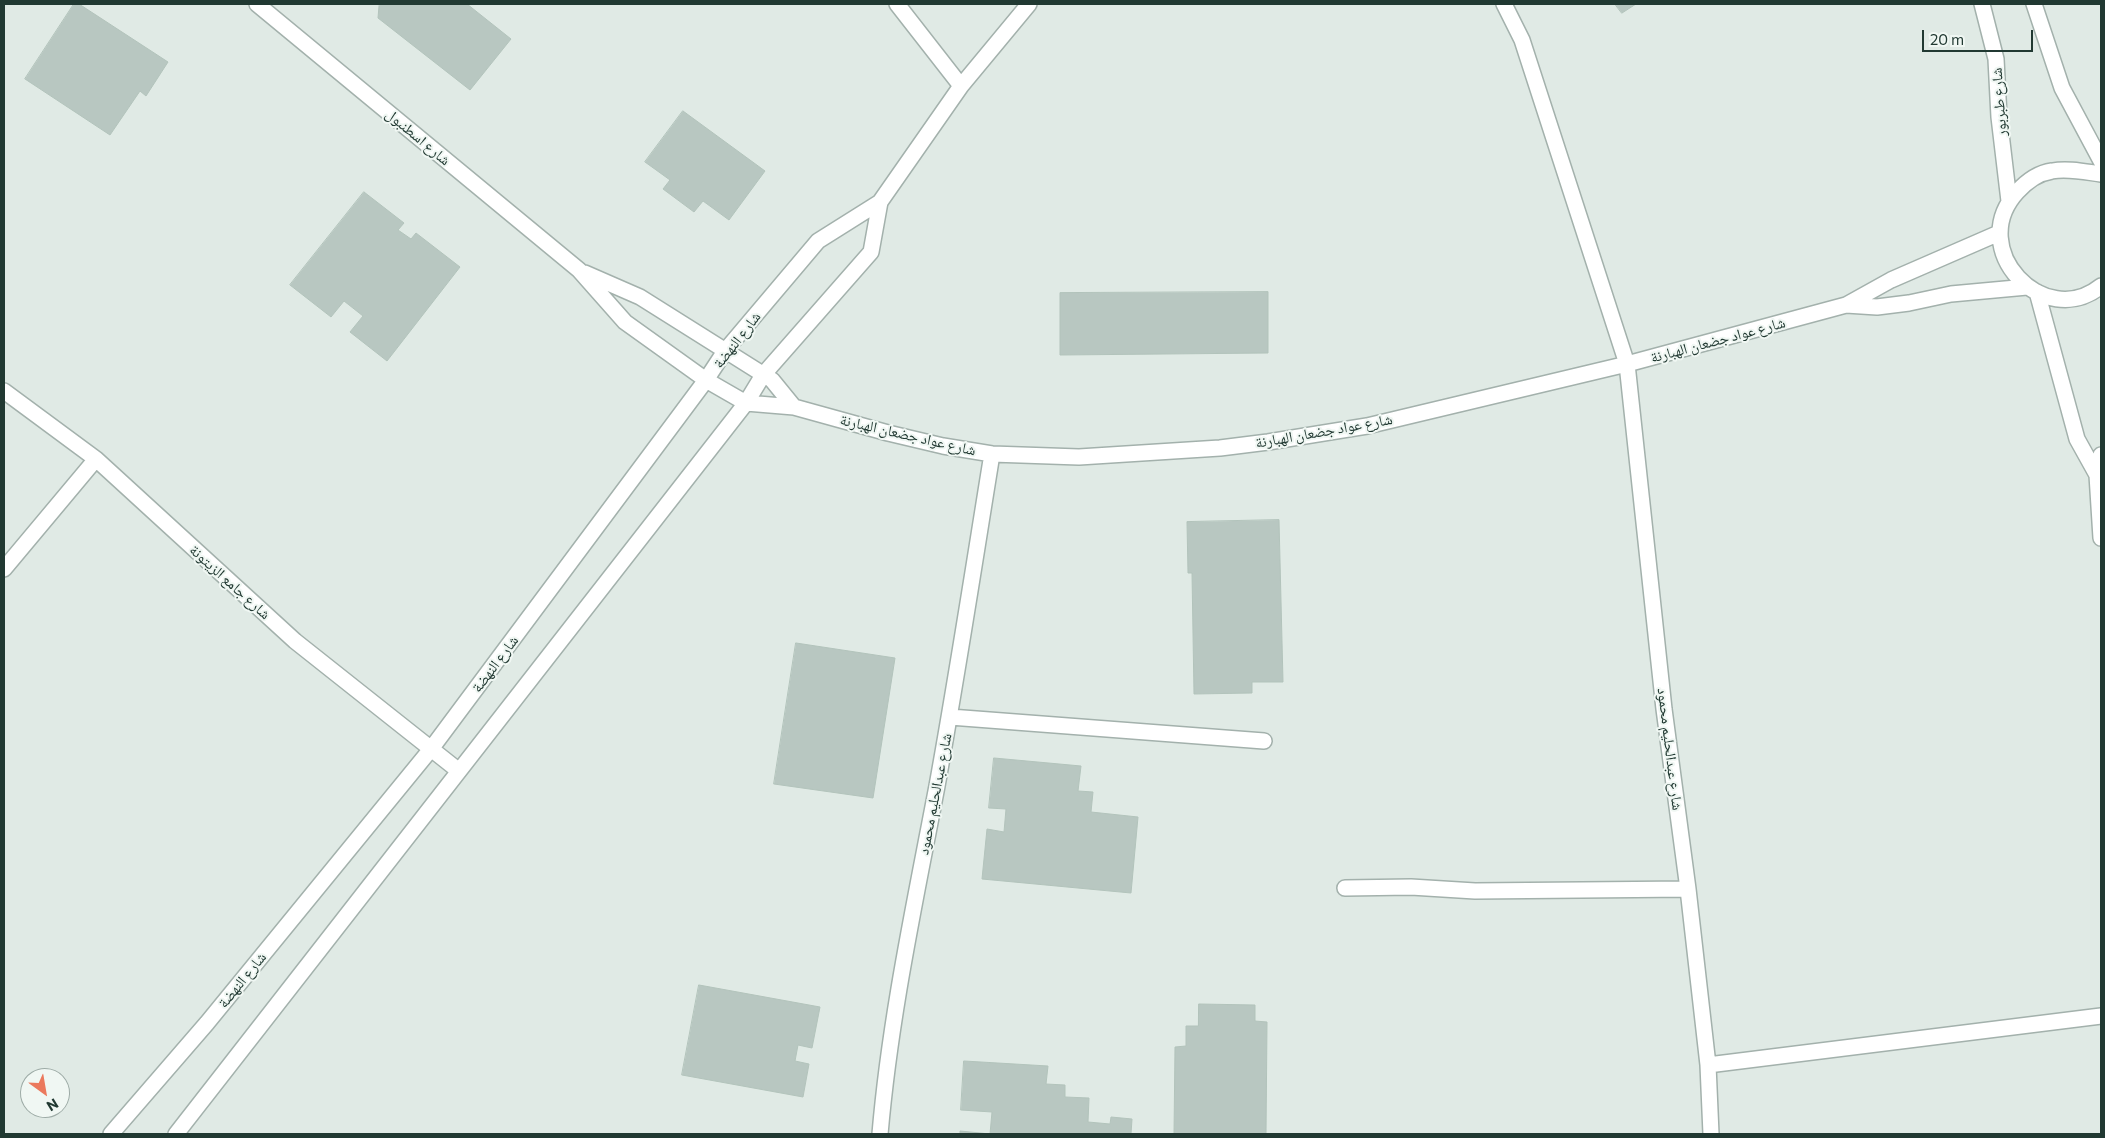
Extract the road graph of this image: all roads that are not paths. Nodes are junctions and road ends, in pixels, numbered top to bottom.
1 (257, 4) edge
2 (897, 4) edge
3 (1029, 4) edge
4 (1504, 4) edge
5 (1982, 4) edge
6 (2034, 4) edge
7 (961, 86) junction
8 (2101, 161) edge
9 (2101, 174) edge
10 (2009, 201) junction
11 (880, 202) junction
12 (2000, 233) junction
13 (579, 270) junction
14 (2101, 286) edge
15 (2032, 289) junction
16 (1846, 306) junction
17 (725, 352) junction
18 (1627, 364) junction
19 (763, 376) junction
20 (706, 380) junction
21 (4, 391) edge
22 (746, 403) junction
23 (794, 407) junction
24 (992, 454) junction
25 (2101, 455) edge
26 (96, 460) junction
27 (2097, 475) junction
28 (2101, 538) edge
29 (4, 569) edge
30 (950, 717) junction
31 (1264, 742) dead end
32 (431, 750) junction
33 (459, 771) junction
34 (1345, 888) dead end
35 (1688, 889) junction
36 (2101, 1016) edge
37 (1708, 1065) junction
38 (111, 1134) edge
39 (176, 1134) edge
40 (880, 1134) edge
41 (1711, 1134) edge

1 - 13 street, شارع اسطنبول
2 - 7 street
3 - 7 street, شارع النهضة
4 - 18 street, شارع عبدالحليم محمود
5 - 10 street, شارع طبربور
6 - 8 street
7 - 11 street, شارع النهضة
9 - 10 street
10 - 12 street
11 - 17 street, شارع النهضة
11 - 19 street, شارع النهضة
12 - 15 street
12 - 16 street, شارع عواد جضعان الهبارنة
13 - 17 street, شارع اسطنبول
13 - 20 street, شارع اسطنبول
14 - 15 street, شارع عواد جضعان الهبارنة
15 - 16 street, شارع عواد جضعان الهبارنة
15 - 27 street
16 - 18 street, شارع عواد جضعان الهبارنة
17 - 19 street
17 - 20 street, شارع النهضة
18 - 24 street, شارع عواد جضعان الهبارنة
18 - 35 street, شارع عبدالحليم محمود
19 - 22 street, شارع النهضة
19 - 23 street
20 - 22 street, شارع عواد جضعان الهبارنة
20 - 32 street, شارع النهضة
21 - 26 street, شارع جامع الزيتونة
22 - 23 street, شارع عواد جضعان الهبارنة
22 - 33 street, شارع النهضة
23 - 24 street, شارع عواد جضعان الهبارنة
24 - 30 street, شارع عبدالحليم محمود
25 - 27 street
26 - 29 street
26 - 32 street, شارع جامع الزيتونة
27 - 28 street
30 - 31 street
30 - 40 street, شارع عبدالحليم محمود
32 - 33 street, شارع جامع الزيتونة
32 - 38 street, شارع النهضة
33 - 39 street, شارع النهضة
34 - 35 street
35 - 37 street, شارع عبدالحليم محمود
36 - 37 street
37 - 41 street, شارع عبدالحليم محمود

